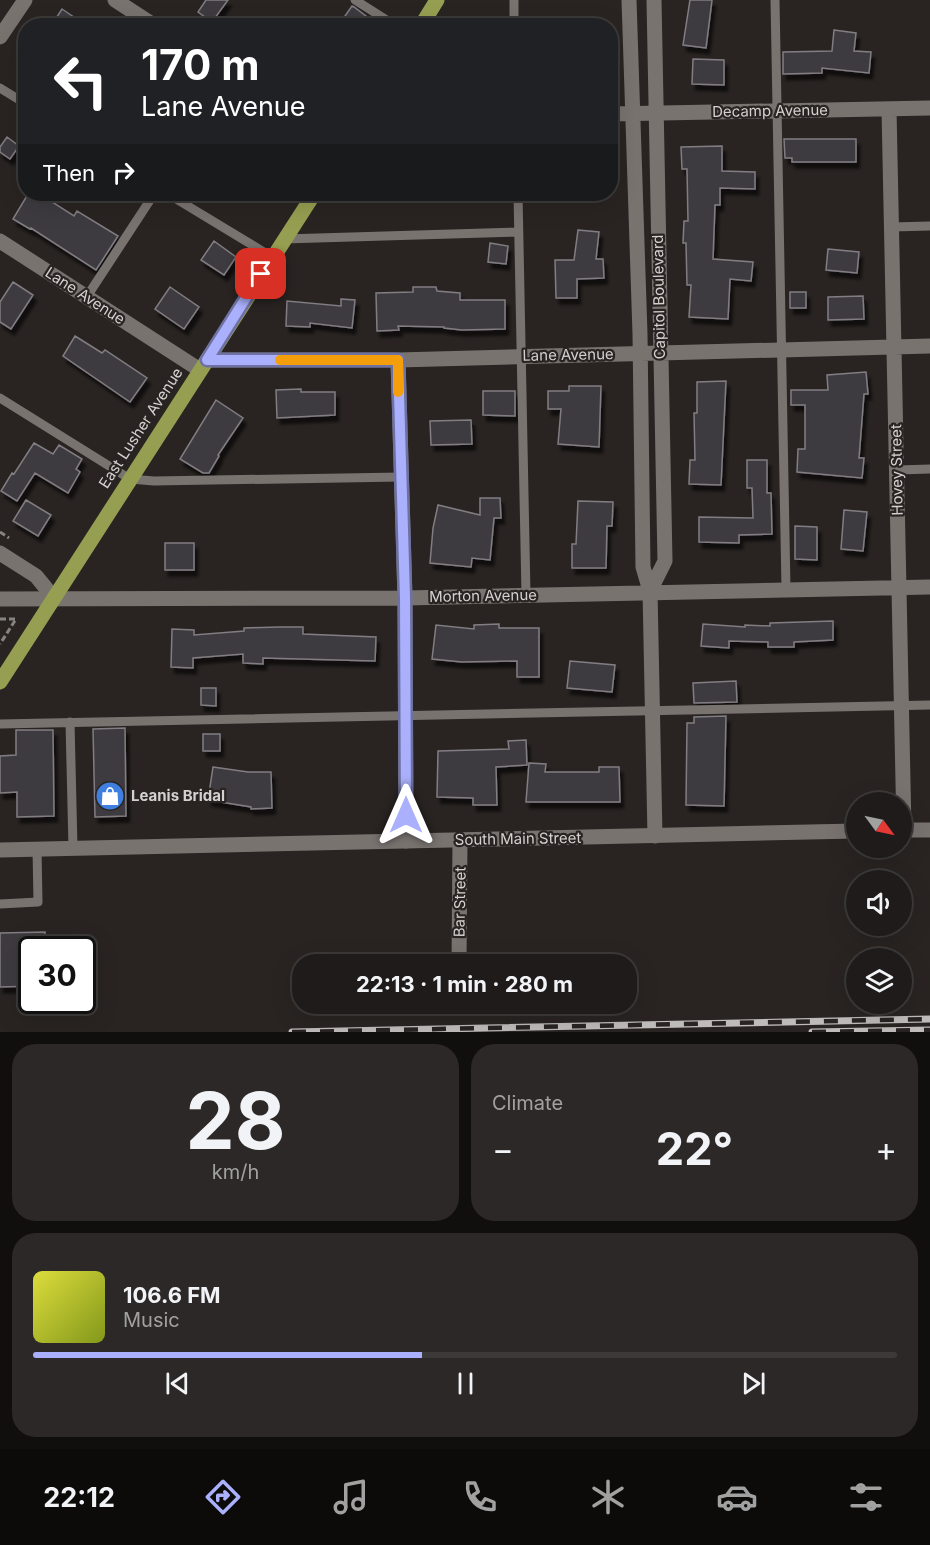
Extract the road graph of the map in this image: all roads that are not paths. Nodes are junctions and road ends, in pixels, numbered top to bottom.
1 (25, 0) edge
2 (115, 0) edge
3 (355, 0) edge
4 (437, 0) edge
5 (514, 0) edge
6 (629, 0) edge
7 (654, 0) edge
8 (775, 0) edge
9 (143, 18) edge
10 (383, 18) edge
11 (426, 18) edge
12 (514, 18) edge
13 (0, 38) edge
14 (0, 88) edge
15 (18, 99) edge
16 (930, 108) edge
17 (889, 109) junction
18 (778, 111) junction
19 (656, 113) junction
20 (618, 114) edge
21 (633, 114) junction
22 (149, 201) edge
23 (180, 201) edge
24 (309, 201) edge
25 (518, 201) edge
26 (930, 226) edge
27 (892, 227) junction
28 (519, 232) junction
29 (284, 239) junction
30 (0, 241) edge
31 (272, 257) junction
32 (86, 298) junction
33 (930, 346) edge
34 (895, 347) junction
35 (782, 350) junction
36 (660, 353) junction
37 (640, 354) junction
38 (521, 357) junction
39 (398, 360) junction
40 (203, 365) junction
41 (0, 398) edge
42 (930, 469) edge
43 (897, 470) junction
44 (401, 477) junction
45 (130, 479) junction
46 (0, 553) edge
47 (930, 587) edge
48 (900, 588) junction
49 (786, 590) junction
50 (650, 591) junction
51 (526, 595) junction
52 (54, 598) junction
53 (405, 598) junction
54 (0, 599) edge
55 (0, 682) edge
56 (930, 705) edge
57 (902, 706) junction
58 (652, 711) junction
59 (405, 716) junction
60 (70, 722) junction
61 (0, 724) edge
62 (903, 792) edge
63 (912, 830) edge
64 (930, 830) edge
65 (846, 831) edge
66 (655, 836) junction
67 (460, 840) junction
68 (406, 841) junction
69 (73, 848) junction
70 (37, 849) junction
71 (0, 850) edge
72 (0, 904) edge
73 (459, 954) edge

1 - 13 street
2 - 9 street
3 - 10 lane
4 - 11 main road
5 - 12 lane
6 - 21 street, Capitol Boulevard
7 - 19 street, Capitol Boulevard
8 - 18 lane
14 - 15 lane
16 - 17 street, Decamp Avenue
17 - 18 street, Decamp Avenue
17 - 27 street, Hovey Street
18 - 19 street, Decamp Avenue
18 - 35 lane
19 - 21 street, Decamp Avenue
19 - 36 street, Capitol Boulevard
20 - 21 street, Decamp Avenue
21 - 37 street, Capitol Boulevard
22 - 32 lane
23 - 31 lane
24 - 29 main road, East Lusher Avenue
25 - 28 lane
26 - 27 lane
27 - 34 street, Hovey Street
28 - 29 lane
28 - 38 lane
29 - 31 main road, East Lusher Avenue
30 - 32 street, Lane Avenue
31 - 40 main road, East Lusher Avenue
32 - 40 street, Lane Avenue
33 - 34 street, Lane Avenue
34 - 35 street, Lane Avenue
34 - 43 street, Hovey Street
35 - 36 street, Lane Avenue
35 - 49 lane
36 - 37 street, Lane Avenue
36 - 50 street, Capitol Boulevard
37 - 38 street, Lane Avenue
37 - 50 street, Capitol Boulevard
38 - 39 street, Lane Avenue
38 - 51 lane
39 - 40 street, Lane Avenue
39 - 44 street
40 - 45 main road, East Lusher Avenue
41 - 45 lane
42 - 43 lane
43 - 48 street, Hovey Street
44 - 45 lane
44 - 53 street
45 - 52 main road, East Lusher Avenue
46 - 52 street
47 - 48 street, Morton Avenue
48 - 49 street, Morton Avenue
48 - 57 street, Hovey Street
49 - 50 street, Morton Avenue
50 - 51 street, Morton Avenue
50 - 58 street, Capitol Boulevard
51 - 53 street, Morton Avenue
52 - 53 street, Morton Avenue
52 - 54 street, Morton Avenue
52 - 55 main road, East Lusher Avenue
53 - 59 street
56 - 57 lane
57 - 58 lane
57 - 62 street, Hovey Street
58 - 59 lane
58 - 66 street, Capitol Boulevard
59 - 60 lane
59 - 68 street
60 - 61 lane
60 - 69 lane
63 - 64 street
65 - 66 street, South Main Street
66 - 67 street, South Main Street
67 - 68 street, South Main Street
67 - 73 street, Bar Street
68 - 69 street, South Main Street
69 - 70 street, South Main Street
70 - 71 street, South Main Street
70 - 72 lane

